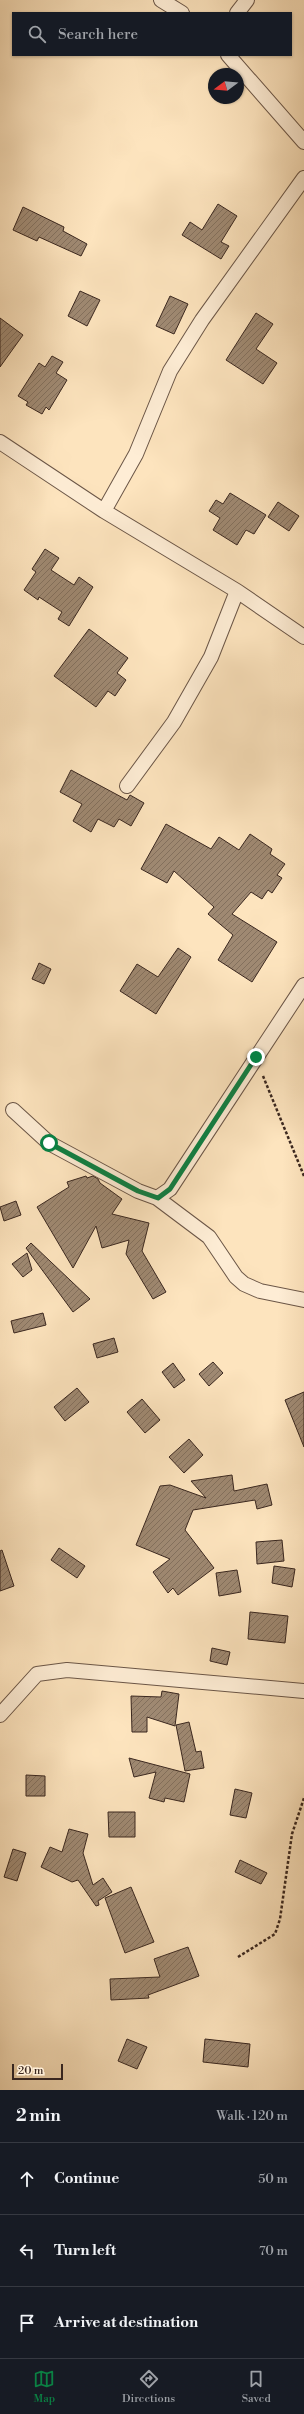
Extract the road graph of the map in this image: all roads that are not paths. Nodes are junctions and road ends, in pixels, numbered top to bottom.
1 (161, 0) edge
2 (248, 0) edge
3 (180, 12) edge
4 (238, 12) edge
5 (229, 56) edge
6 (304, 142) edge
7 (304, 178) edge
8 (0, 442) edge
9 (104, 511) junction
10 (237, 591) junction
11 (304, 637) edge
12 (127, 786) dead end
13 (304, 984) edge
14 (13, 1110) dead end
15 (158, 1198) junction
16 (304, 1300) edge
17 (304, 1691) edge
18 (0, 1715) edge

1 - 3 street
2 - 4 street
5 - 6 street
7 - 9 street
8 - 9 street
9 - 10 street
10 - 11 street
10 - 12 street
13 - 15 street
14 - 15 street
15 - 16 street
17 - 18 street

